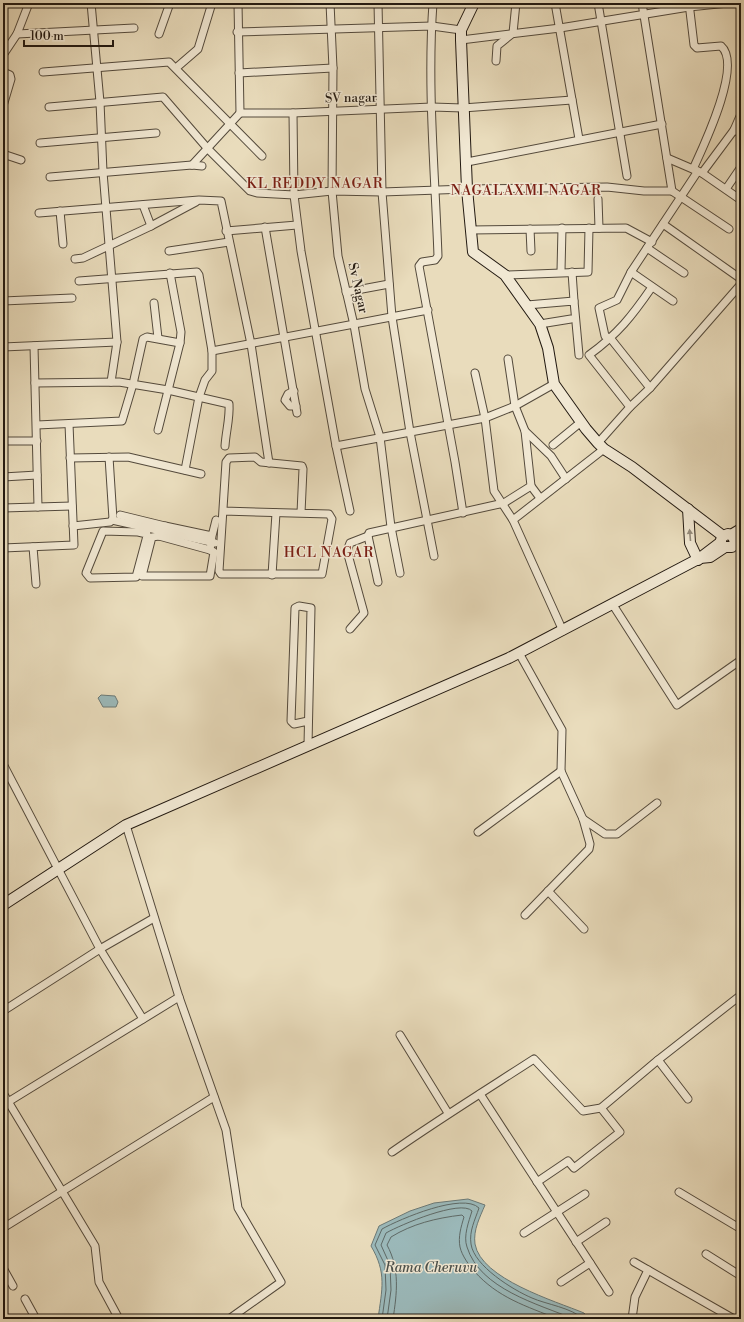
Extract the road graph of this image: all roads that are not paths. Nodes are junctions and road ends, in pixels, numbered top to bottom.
1 (29, 3) edge
2 (91, 3) edge
3 (170, 3) edge
4 (212, 3) edge
5 (238, 3) edge
6 (330, 3) edge
7 (378, 3) edge
8 (433, 3) edge
9 (516, 3) edge
10 (555, 3) edge
11 (598, 3) edge
12 (642, 3) edge
13 (728, 3) edge
14 (472, 4) edge
15 (689, 5) edge
16 (644, 14) junction
17 (601, 20) junction
18 (432, 26) junction
19 (134, 28) dead end
20 (378, 28) junction
21 (560, 28) junction
22 (331, 29) junction
23 (93, 31) junction
24 (237, 32) junction
25 (513, 33) junction
26 (18, 34) junction
27 (159, 34) dead end
28 (461, 35) junction
29 (3, 55) edge
30 (496, 61) dead end
31 (97, 67) junction
32 (176, 68) junction
33 (333, 68) junction
34 (3, 72) edge
35 (43, 72) dead end
36 (239, 73) junction
37 (572, 100) junction
38 (100, 102) junction
39 (3, 106) edge
40 (49, 107) dead end
41 (432, 107) junction
42 (463, 108) junction
43 (381, 109) junction
44 (333, 110) junction
45 (240, 113) junction
46 (293, 113) junction
47 (741, 114) edge
48 (231, 124) junction
49 (662, 124) junction
50 (620, 132) junction
51 (738, 132) edge
52 (156, 133) dead end
53 (102, 136) junction
54 (579, 139) junction
55 (40, 143) dead end
56 (208, 149) junction
57 (3, 154) edge
58 (262, 156) dead end
59 (667, 158) junction
60 (21, 160) dead end
61 (467, 162) junction
62 (192, 165) junction
63 (202, 166) dead end
64 (741, 167) edge
65 (698, 171) junction
66 (103, 172) junction
67 (627, 176) dead end
68 (50, 177) dead end
69 (467, 189) junction
70 (726, 190) junction
71 (332, 191) junction
72 (436, 191) junction
73 (672, 191) junction
74 (382, 192) junction
75 (294, 194) junction
76 (681, 198) junction
77 (598, 199) dead end
78 (199, 200) junction
79 (741, 200) edge
80 (143, 204) junction
81 (106, 207) junction
82 (60, 211) junction
83 (39, 213) dead end
84 (663, 224) junction
85 (297, 225) junction
86 (151, 226) junction
87 (265, 227) junction
88 (562, 228) junction
89 (589, 228) junction
90 (599, 228) junction
91 (530, 229) junction
92 (729, 229) dead end
93 (470, 230) junction
94 (226, 231) junction
95 (229, 242) junction
96 (652, 242) junction
97 (63, 244) dead end
98 (109, 246) junction
99 (647, 248) junction
100 (168, 251) dead end
101 (531, 251) dead end
102 (75, 260) dead end
103 (561, 272) junction
104 (572, 272) junction
105 (631, 272) junction
106 (684, 273) dead end
107 (170, 274) junction
108 (505, 275) junction
109 (112, 278) junction
110 (741, 279) edge
111 (79, 281) dead end
112 (389, 284) junction
113 (741, 284) edge
114 (652, 287) junction
115 (346, 292) junction
116 (72, 298) dead end
117 (3, 301) edge
118 (574, 301) junction
119 (672, 301) dead end
120 (154, 303) dead end
121 (527, 305) junction
122 (428, 310) junction
123 (392, 317) junction
124 (571, 319) dead end
125 (540, 324) junction
126 (354, 325) junction
127 (315, 332) junction
128 (285, 337) junction
129 (158, 338) junction
130 (611, 339) junction
131 (117, 342) junction
132 (180, 344) junction
133 (251, 344) junction
134 (34, 346) junction
135 (3, 347) edge
136 (212, 351) junction
137 (579, 355) dead end
138 (508, 359) dead end
139 (475, 373) dead end
140 (111, 382) junction
141 (35, 383) junction
142 (132, 384) junction
143 (554, 384) junction
144 (650, 388) junction
145 (168, 390) junction
146 (199, 397) junction
147 (515, 406) junction
148 (630, 407) junction
149 (297, 410) dead end
150 (485, 418) junction
151 (581, 422) junction
152 (69, 424) junction
153 (37, 425) junction
154 (448, 425) junction
155 (158, 430) dead end
156 (525, 431) junction
157 (410, 432) junction
158 (380, 436) junction
159 (3, 441) edge
160 (37, 441) junction
161 (553, 445) dead end
162 (225, 446) dead end
163 (336, 446) junction
164 (601, 446) junction
165 (109, 457) junction
166 (70, 458) junction
167 (269, 463) junction
168 (185, 470) junction
169 (201, 474) dead end
170 (38, 475) junction
171 (3, 477) edge
172 (566, 479) junction
173 (531, 486) junction
174 (540, 498) junction
175 (504, 503) junction
176 (72, 506) junction
177 (38, 507) junction
178 (3, 508) edge
179 (688, 510) junction
180 (223, 511) junction
181 (350, 511) dead end
182 (276, 513) junction
183 (301, 513) junction
184 (462, 513) junction
185 (120, 515) dead end
186 (112, 520) junction
187 (216, 520) dead end
188 (428, 520) junction
189 (513, 520) junction
190 (73, 526) junction
191 (391, 527) junction
192 (139, 529) junction
193 (741, 529) edge
194 (162, 531) junction
195 (368, 536) junction
196 (731, 541) edge
197 (211, 543) junction
198 (221, 544) junction
199 (34, 547) junction
200 (3, 548) edge
201 (434, 556) dead end
202 (699, 559) junction
203 (400, 573) dead end
204 (272, 574) junction
205 (378, 582) dead end
206 (36, 584) dead end
207 (613, 605) junction
208 (350, 629) dead end
209 (563, 631) junction
210 (519, 653) junction
211 (741, 660) edge
212 (308, 721) junction
213 (308, 745) junction
214 (3, 764) edge
215 (561, 771) junction
216 (658, 803) dead end
217 (583, 819) junction
218 (126, 825) junction
219 (478, 832) dead end
220 (58, 869) junction
221 (548, 891) junction
222 (3, 904) edge
223 (525, 915) dead end
224 (154, 918) junction
225 (584, 929) dead end
226 (100, 949) junction
227 (741, 995) edge
228 (178, 997) junction
229 (3, 1011) edge
230 (143, 1019) junction
231 (400, 1035) dead end
232 (658, 1060) junction
233 (3, 1093) edge
234 (480, 1094) junction
235 (214, 1097) junction
236 (688, 1099) dead end
237 (8, 1102) junction
238 (601, 1108) junction
239 (448, 1113) junction
240 (392, 1152) dead end
241 (537, 1182) junction
242 (61, 1191) junction
243 (679, 1192) dead end
244 (585, 1194) dead end
245 (556, 1213) junction
246 (606, 1222) dead end
247 (3, 1228) edge
248 (741, 1229) edge
249 (524, 1233) dead end
250 (576, 1242) junction
251 (706, 1254) dead end
252 (634, 1262) dead end
253 (590, 1263) junction
254 (3, 1268) edge
255 (648, 1270) junction
256 (741, 1276) edge
257 (561, 1282) dead end
258 (13, 1286) dead end
259 (609, 1292) dead end
260 (25, 1299) dead end
261 (118, 1317) edge
262 (36, 1319) edge
263 (109, 1319) edge
264 (229, 1319) edge
265 (632, 1319) edge
266 (734, 1319) edge

1 - 26 street
2 - 23 street
3 - 27 street
4 - 32 street
5 - 24 street
6 - 22 street, Sv Nagar
7 - 20 street
8 - 18 street
9 - 25 street
10 - 21 street
11 - 17 street
12 - 16 street
13 - 15 street
14 - 28 street
15 - 16 street
15 - 65 street
16 - 17 street
16 - 49 street
17 - 21 street
17 - 50 street
18 - 20 street
18 - 28 street
18 - 41 street
19 - 23 street
20 - 22 street
20 - 43 street
21 - 25 street
21 - 37 street
22 - 24 street
22 - 33 street, Sv Nagar
23 - 26 street
23 - 31 street
24 - 36 street
25 - 28 street
25 - 30 street
26 - 29 street
28 - 42 street
31 - 32 street
31 - 35 street
31 - 38 street
32 - 48 street
33 - 36 street
33 - 44 street, Sv Nagar
34 - 39 street
36 - 45 street
37 - 42 street, SV nagar
37 - 54 street
38 - 40 street
38 - 53 street
38 - 56 street
41 - 42 street, SV nagar
41 - 43 street, SV nagar
41 - 72 street
42 - 61 street
43 - 44 street, SV nagar
43 - 74 street
44 - 46 street, SV nagar
44 - 71 street, Sv Nagar
45 - 46 street, SV nagar
45 - 48 street
46 - 75 street
47 - 51 street
48 - 56 street
48 - 58 street
49 - 50 street
49 - 59 street
50 - 54 street
50 - 67 street
51 - 65 street
52 - 53 street
53 - 55 street
53 - 66 street
54 - 61 street
56 - 62 street
56 - 75 street
57 - 60 street
59 - 65 street
59 - 73 street
61 - 69 street
62 - 63 street
62 - 66 street
64 - 70 street
65 - 70 street
65 - 76 street
66 - 68 street
66 - 81 street
69 - 72 street
69 - 73 street
69 - 93 street
70 - 79 street
71 - 74 street
71 - 75 street
71 - 115 street, Sv Nagar
72 - 74 street
72 - 122 street
73 - 76 street
74 - 112 street
75 - 85 street
76 - 84 street
76 - 92 street
77 - 90 street
78 - 80 street
78 - 86 street
78 - 94 street
80 - 81 street
80 - 86 street
81 - 82 street
81 - 98 street
82 - 83 street
82 - 97 street
84 - 96 street
84 - 110 street
85 - 87 street
85 - 127 street
86 - 98 street
87 - 94 street
87 - 128 street
88 - 89 street
88 - 91 street
88 - 103 street
89 - 90 street
89 - 104 street
90 - 96 street
91 - 93 street
91 - 101 street
93 - 108 street
94 - 95 street
95 - 100 street
95 - 133 street
96 - 99 street
98 - 102 street
98 - 109 street
99 - 105 street
99 - 106 street
103 - 104 street
103 - 108 street
104 - 118 street
105 - 114 street
105 - 130 street
107 - 109 street
107 - 132 street
107 - 136 street
108 - 121 street
109 - 111 street
109 - 131 street
112 - 115 street
112 - 123 street
113 - 144 street
114 - 119 street
114 - 130 street
115 - 126 street, Sv Nagar
116 - 117 street
118 - 121 street
118 - 137 street
120 - 129 street
121 - 125 street
122 - 123 street
122 - 154 street
123 - 126 street
123 - 157 street
124 - 125 street
125 - 143 street
126 - 127 street
126 - 158 street, Sv Nagar
127 - 128 street
127 - 163 street
128 - 133 street
128 - 149 street
129 - 132 street
129 - 142 street
130 - 144 street
130 - 148 street
131 - 134 street
131 - 140 street
132 - 145 street
133 - 136 street
133 - 167 street
134 - 135 street
134 - 141 street
136 - 146 street
138 - 147 street
139 - 150 street
140 - 141 street
140 - 142 street
141 - 153 street
142 - 145 street
142 - 152 street
143 - 147 street
143 - 151 street
144 - 148 street
145 - 146 street
145 - 155 street
146 - 162 street
146 - 168 street
147 - 150 street
147 - 156 street
148 - 164 street
150 - 154 street
150 - 175 street
151 - 161 street
151 - 164 street
152 - 153 street
152 - 166 street
153 - 160 street
154 - 157 street
154 - 184 street
156 - 172 street
156 - 173 street
157 - 158 street
157 - 188 street
158 - 163 street
158 - 191 street, Sv Nagar
159 - 160 street
160 - 170 street
163 - 181 street
164 - 172 street
164 - 179 street
165 - 166 street
165 - 168 street
165 - 186 street
166 - 176 street
167 - 180 street
167 - 183 street
168 - 169 street
170 - 171 street
170 - 177 street
172 - 174 street
173 - 174 street
173 - 175 street
174 - 189 street
175 - 184 street
175 - 189 street
176 - 177 street
176 - 190 street
177 - 178 street
179 - 196 street
202 -> 179 street
180 - 182 street
180 - 198 street
182 - 183 street
182 - 204 street
183 - 204 street
184 - 188 street
185 - 194 street
186 - 190 street
186 - 192 street
187 - 197 street
188 - 191 street
188 - 201 street
189 - 209 street
190 - 199 street
191 - 195 street
191 - 203 street, Sv Nagar
192 - 192 street
192 - 194 street
193 - 196 street
194 - 197 street
194 - 197 street
195 - 205 street
195 - 208 street
196 - 202 street
197 - 198 street
198 - 204 street
199 - 200 street
199 - 206 street
202 - 207 street
207 - 209 street
207 - 211 street
209 - 210 street
210 - 213 street
210 - 215 street
212 - 212 street
212 - 213 street
213 - 218 street
214 - 220 street
215 - 217 street
215 - 219 street
216 - 217 street
217 - 221 street
218 - 220 street
218 - 224 street
220 - 222 street
220 - 226 street
221 - 223 street
221 - 225 street
224 - 226 street
224 - 228 street
226 - 229 street
226 - 230 street
227 - 232 street
228 - 230 street
228 - 235 street
230 - 237 street
231 - 239 street
232 - 236 street
232 - 238 street
233 - 237 street
234 - 238 street
234 - 239 street
234 - 241 street
235 - 242 street
235 - 264 street
237 - 242 street
238 - 241 street
239 - 240 street
241 - 245 street
242 - 247 street
242 - 261 street
243 - 248 street
244 - 245 street
245 - 249 street
245 - 250 street
246 - 250 street
250 - 253 street
251 - 256 street
252 - 255 street
253 - 257 street
253 - 259 street
254 - 258 street
255 - 265 street
255 - 266 street
260 - 262 street
261 - 263 street

